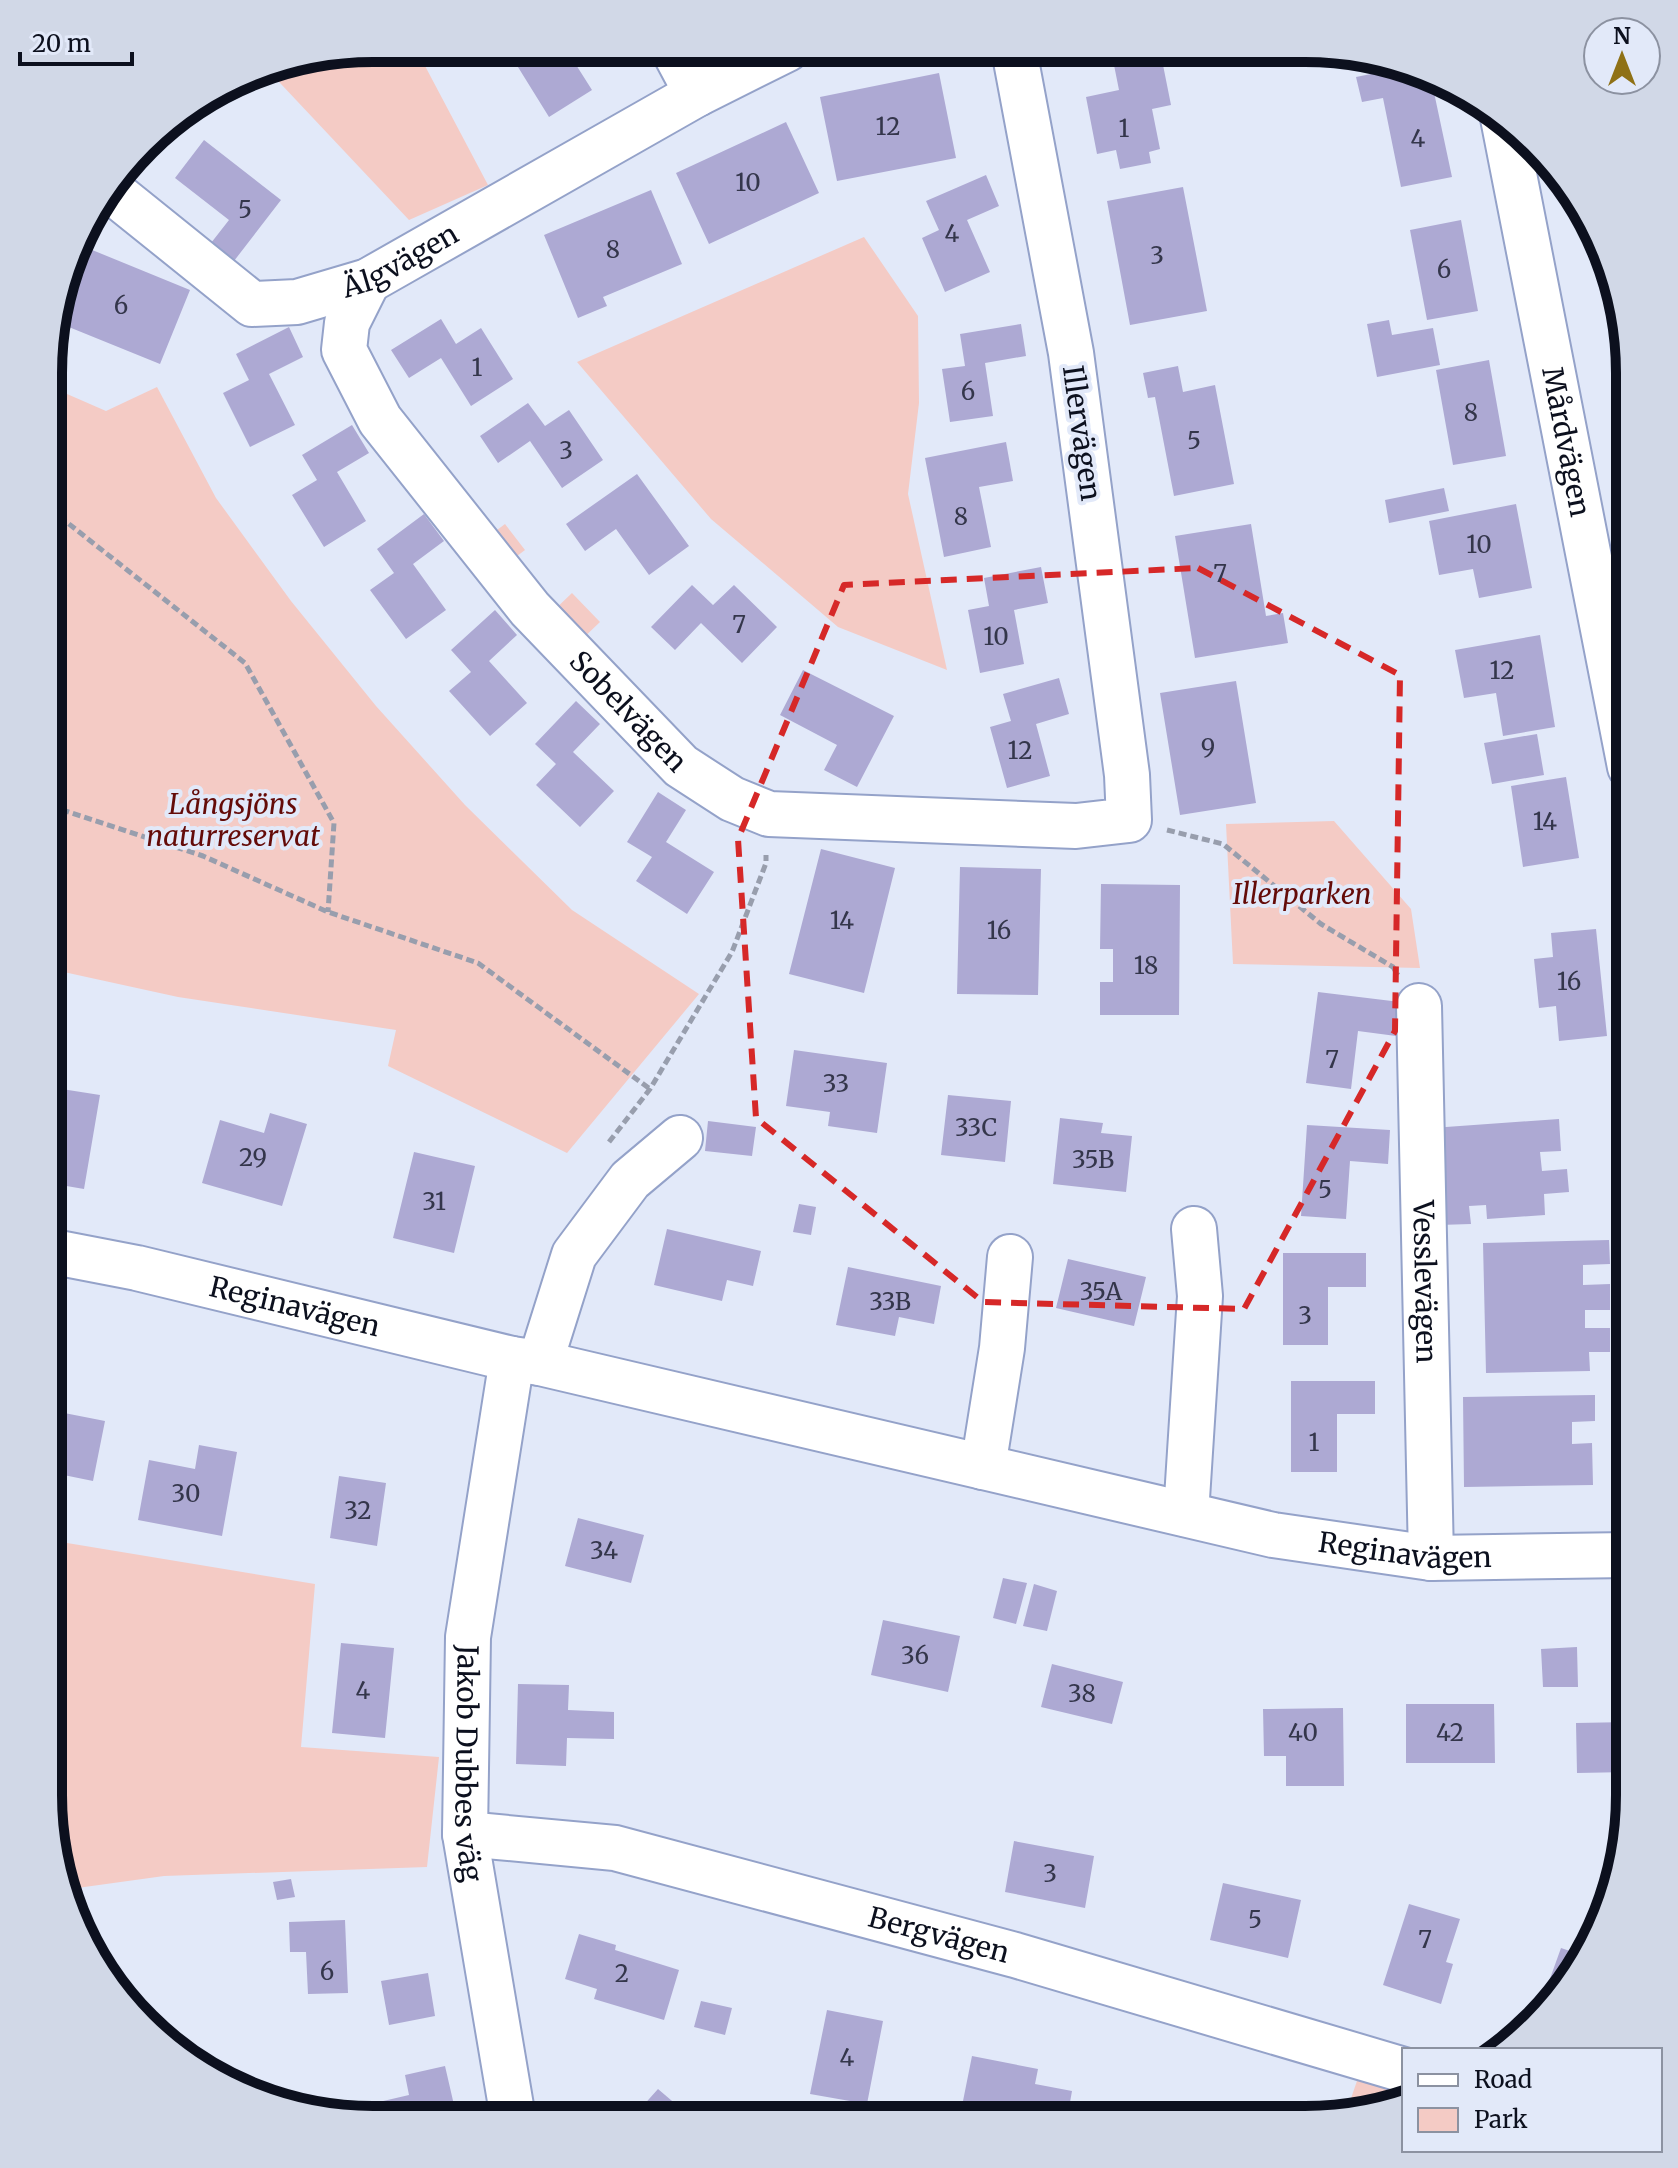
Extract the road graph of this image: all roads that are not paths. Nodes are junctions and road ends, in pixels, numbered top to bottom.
1 (680, 62) edge
2 (761, 62) edge
3 (1016, 62) edge
4 (697, 94) junction
5 (1507, 136) edge
6 (117, 196) edge
7 (368, 281) junction
8 (1616, 695) edge
9 (1129, 820) joint
10 (1419, 1006) road end
11 (680, 1138) dead end
12 (1194, 1229) dead end
13 (62, 1254) edge
14 (1010, 1257) dead end
15 (526, 1361) junction
16 (983, 1467) junction
17 (1186, 1514) junction
18 (1616, 1555) edge
19 (1431, 1558) junction
20 (465, 1834) junction
21 (1402, 2069) edge
22 (511, 2106) edge

1 - 4 street
2 - 4 street, Älgvägen
3 - 9 street, Illervägen
4 - 7 street, Älgvägen
5 - 8 street, Mårdvägen
6 - 7 street, Älgvägen
7 - 9 street, Sobelvägen
10 - 19 street, Vesslevägen
11 - 15 street
12 - 17 street
13 - 15 street, Reginavägen
14 - 16 street
15 - 16 street, Reginavägen
15 - 20 street, Jakob Dubbes väg
16 - 17 street, Reginavägen
17 - 19 street, Reginavägen
18 - 19 street, Reginavägen
20 - 21 street, Bergvägen
20 - 22 street, Jakob Dubbes väg

